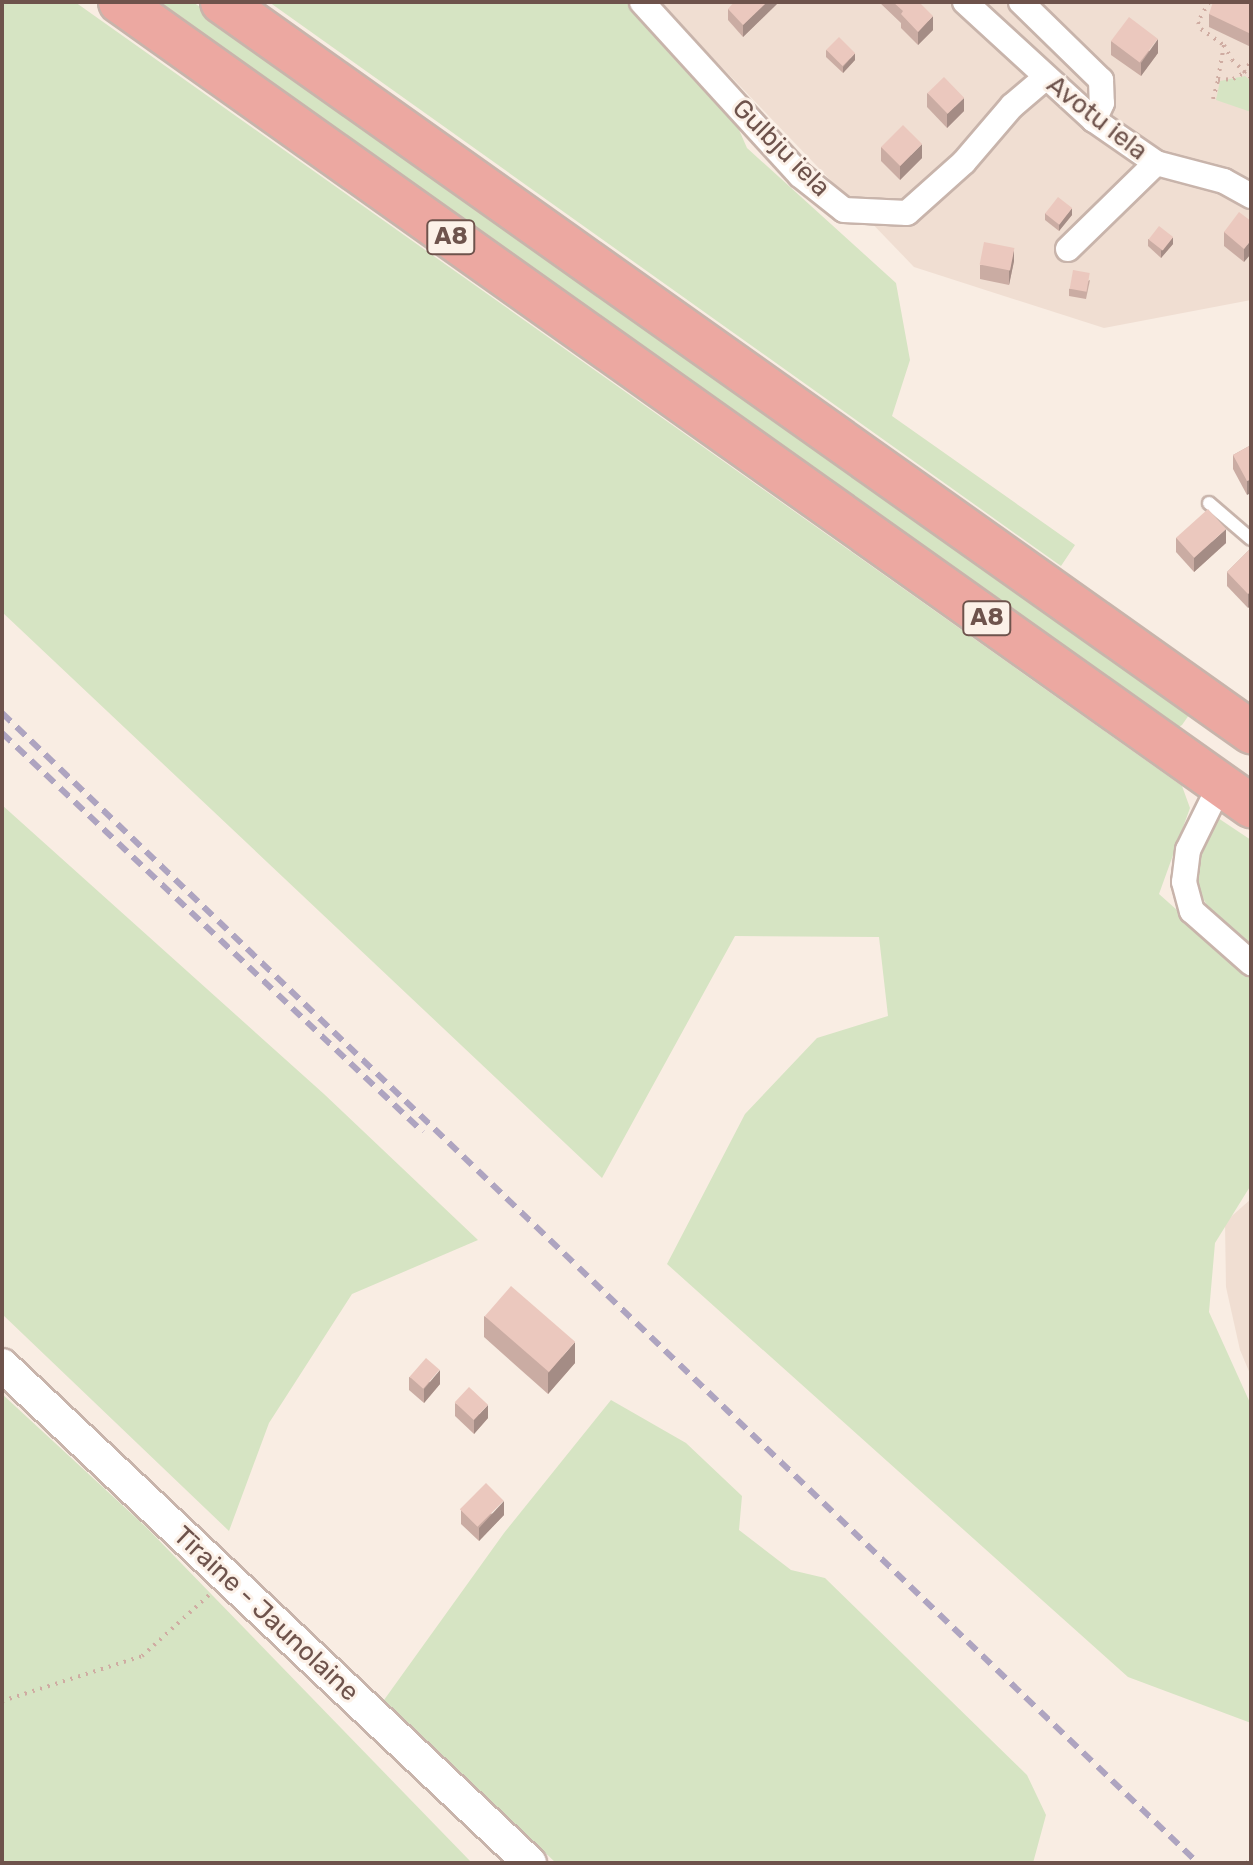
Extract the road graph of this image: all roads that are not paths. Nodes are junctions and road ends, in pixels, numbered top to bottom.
1 (120, 2) edge
2 (222, 2) edge
3 (642, 2) edge
4 (965, 2) edge
5 (1021, 2) edge
6 (1045, 78) junction
7 (1094, 120) junction
8 (1156, 163) junction
9 (1251, 196) edge
10 (1068, 249) dead end
11 (1209, 503) dead end
12 (1251, 539) edge
13 (1248, 722) edge
14 (1236, 795) edge
15 (1251, 963) edge
16 (2, 1365) edge
17 (530, 1863) edge

1 - 14 highway, A8
2 - 13 highway, A8
3 - 6 street, Gulbju iela
4 - 6 street, Avotu iela
5 - 7 street
6 - 7 street, Avotu iela
7 - 8 street, Avotu iela
8 - 9 street, Avotu iela
8 - 10 street
11 - 12 lane
14 - 15 street
16 - 17 main road, Tīraine - Jaunolaine

